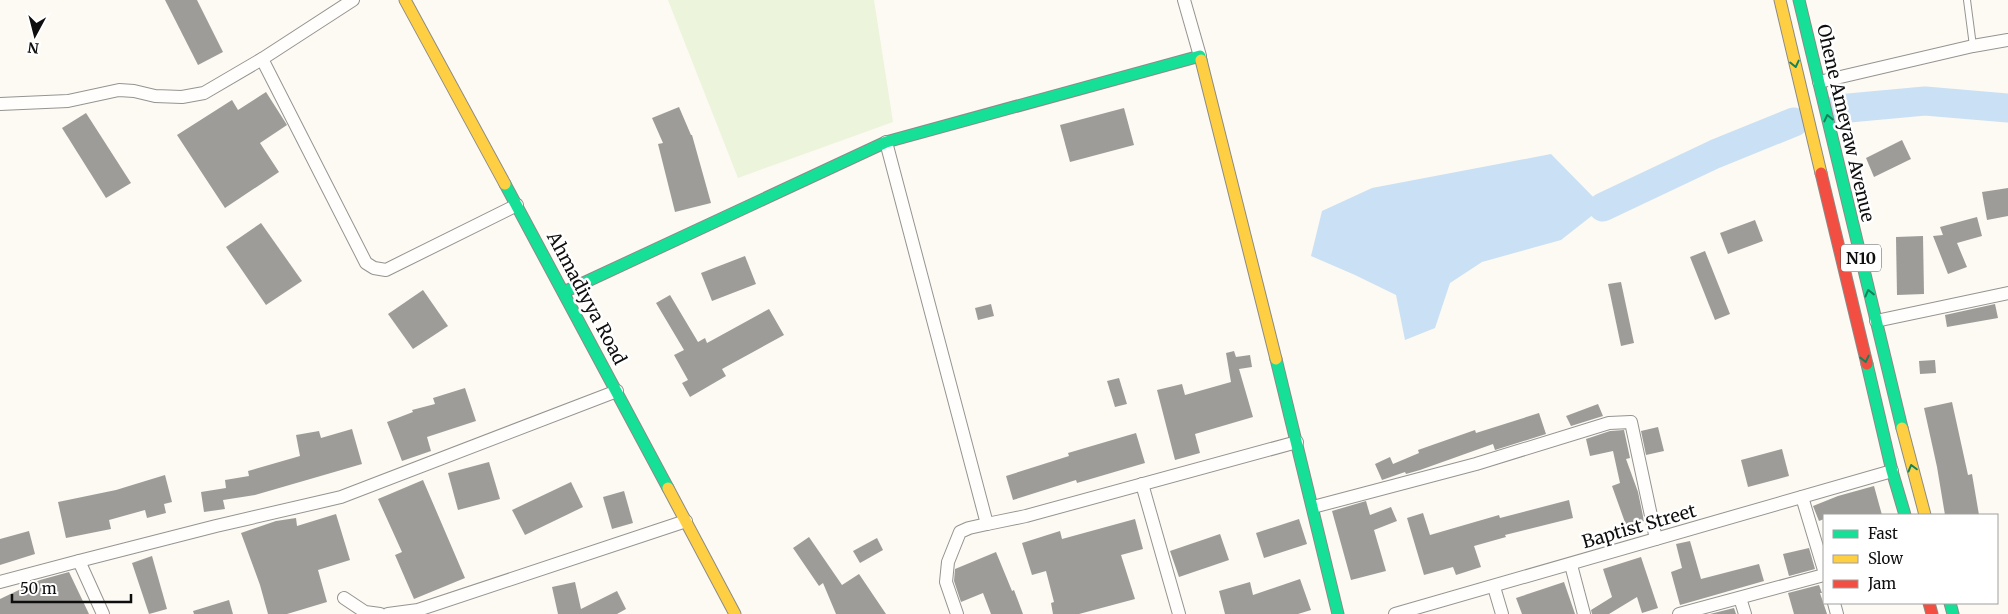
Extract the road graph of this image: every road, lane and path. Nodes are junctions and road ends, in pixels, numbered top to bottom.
1 (353, 0) edge
2 (405, 0) edge
3 (1184, 0) edge
4 (1780, 0) edge
5 (1799, 0) edge
6 (1966, 0) edge
7 (1806, 27) junction
8 (1787, 30) junction
9 (2008, 40) edge
10 (1973, 46) junction
11 (1200, 56) junction
12 (262, 60) junction
13 (1819, 82) junction
14 (0, 104) edge
15 (886, 142) junction
16 (1834, 146) junction
17 (1816, 149) junction
18 (516, 205) junction
19 (1853, 229) junction
20 (1836, 233) junction
21 (564, 292) junction
22 (2008, 293) edge
23 (1876, 321) junction
24 (617, 391) junction
25 (1298, 442) junction
26 (1892, 471) junction
27 (1142, 484) junction
28 (1802, 497) junction
29 (1313, 507) junction
30 (1905, 514) edge
31 (1925, 514) edge
32 (686, 521) junction
33 (987, 524) junction
34 (1656, 539) junction
35 (79, 561) junction
36 (1571, 565) junction
37 (1823, 567) edge
38 (1823, 575) edge
39 (0, 582) edge
40 (1494, 586) junction
41 (344, 598) dead end
42 (1740, 598) junction
43 (103, 614) edge
44 (380, 614) edge
45 (388, 614) edge
46 (735, 614) edge
47 (958, 614) edge
48 (1179, 614) edge
49 (1338, 614) edge
50 (1395, 614) edge
51 (1502, 614) edge
52 (1584, 614) edge
53 (1679, 614) edge
54 (1745, 614) edge

1 - 12 street
2 - 18 main road, Ahmadiyya Road
3 - 11 street
4 - 8 main road, Ohene Ameyaw Avenue / N10
5 - 7 main road, Ohene Ameyaw Avenue / N10
6 - 10 lane
7 - 8 main road
7 - 13 main road, Ohene Ameyaw Avenue / N10
8 -> 17 main road, Ohene Ameyaw Avenue / N10
9 - 10 street
10 - 13 street
11 - 15 main road
11 - 25 main road
12 - 14 street
12 - 18 street
16 -> 13 main road, Ohene Ameyaw Avenue / N10
15 - 21 main road
15 - 33 street
16 - 17 main road
16 - 19 main road, Ohene Ameyaw Avenue / N10
17 - 20 main road, Ohene Ameyaw Avenue / N10
18 - 21 main road, Ahmadiyya Road
19 - 20 main road
23 -> 19 main road, Ohene Ameyaw Avenue / N10
20 -> 26 main road, Ohene Ameyaw Avenue / N10
21 - 24 main road, Ahmadiyya Road
22 - 23 street
31 -> 23 main road, Ohene Ameyaw Avenue / N10
24 - 32 main road, Ahmadiyya Road
24 - 35 street
25 - 27 street
25 - 29 main road
26 - 28 street, Baptist Street
26 - 30 main road, Ohene Ameyaw Avenue / N10
27 - 33 street
27 - 48 street
28 - 34 street, Baptist Street
28 - 37 street
29 - 34 street
29 - 49 main road
32 - 45 street
32 - 46 main road, Ahmadiyya Road
33 - 47 street
34 - 36 street, Baptist Street
35 - 39 street
35 - 43 street
36 - 40 street, Baptist Street
36 - 52 street
38 - 42 street
40 - 50 street, Baptist Street
40 - 51 street
41 - 44 street
42 - 53 street
42 - 54 street

